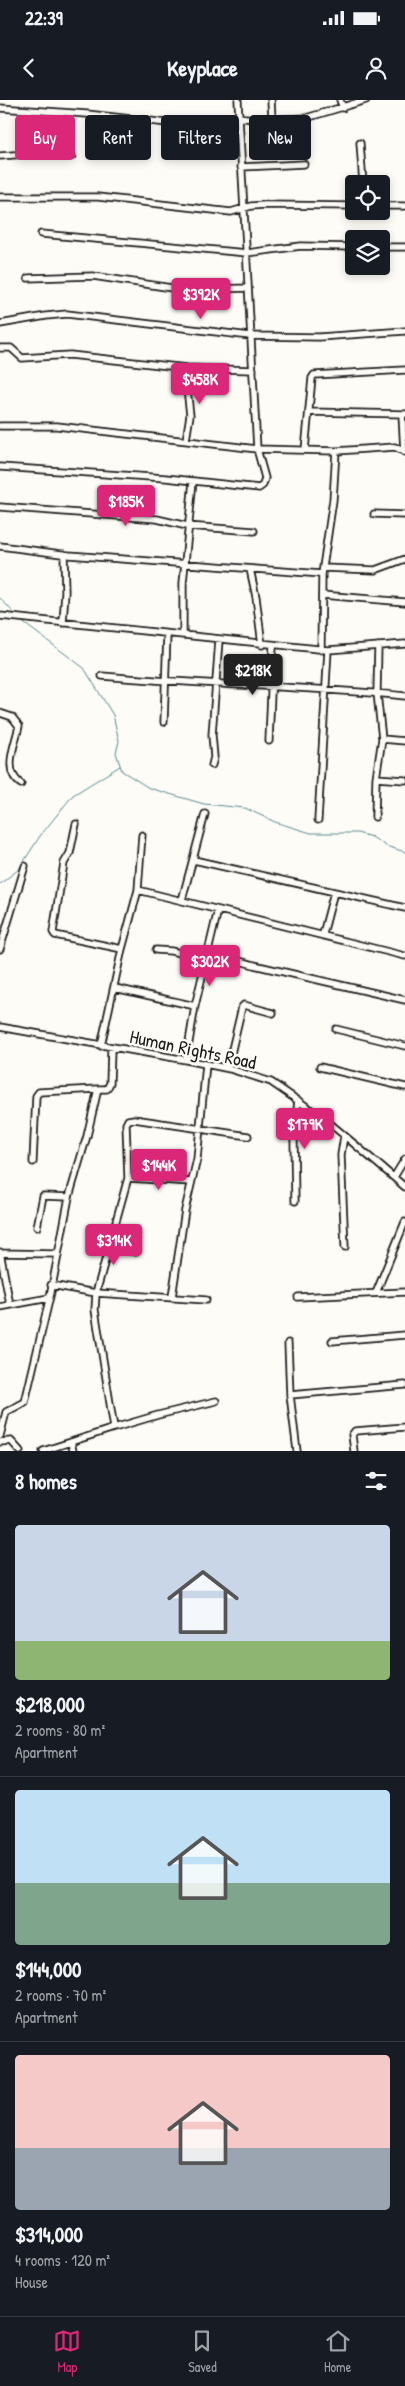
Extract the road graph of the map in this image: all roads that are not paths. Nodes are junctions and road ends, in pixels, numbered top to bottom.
1 (238, 100) edge
2 (271, 100) edge
3 (340, 100) edge
4 (366, 100) edge
5 (0, 108) edge
6 (343, 108) junction
7 (238, 115) edge
8 (272, 115) edge
9 (311, 117) edge
10 (161, 122) edge
11 (239, 131) edge
12 (360, 144) dead end
13 (15, 155) edge
14 (0, 156) edge
15 (304, 164) dead end
16 (241, 167) junction
17 (362, 175) edge
18 (0, 197) edge
19 (345, 206) edge
20 (390, 206) edge
21 (405, 206) edge
22 (244, 208) junction
23 (41, 234) dead end
24 (345, 246) edge
25 (390, 247) edge
26 (405, 247) edge
27 (247, 253) junction
28 (28, 278) dead end
29 (248, 288) junction
30 (0, 324) edge
31 (405, 331) edge
32 (250, 336) junction
33 (0, 348) edge
34 (187, 368) junction
35 (253, 370) junction
36 (405, 370) edge
37 (310, 412) junction
38 (403, 414) edge
39 (0, 426) edge
40 (186, 440) junction
41 (257, 449) junction
42 (305, 450) junction
43 (336, 451) junction
44 (404, 452) edge
45 (0, 467) edge
46 (193, 481) junction
47 (0, 507) edge
48 (374, 514) dead end
49 (405, 515) edge
50 (187, 526) junction
51 (254, 531) dead end
52 (0, 546) edge
53 (64, 554) junction
54 (405, 559) edge
55 (185, 564) junction
56 (250, 570) junction
57 (323, 571) junction
58 (322, 595) junction
59 (405, 602) edge
60 (0, 616) edge
61 (63, 624) junction
62 (167, 634) junction
63 (183, 635) junction
64 (219, 640) junction
65 (405, 644) edge
66 (262, 645) junction
67 (273, 645) junction
68 (378, 646) junction
69 (322, 650) junction
70 (328, 650) junction
71 (102, 676) dead end
72 (165, 682) junction
73 (215, 684) junction
74 (270, 686) junction
75 (325, 691) junction
76 (378, 693) junction
77 (405, 696) edge
78 (0, 713) edge
79 (164, 722) dead end
80 (382, 739) junction
81 (269, 740) dead end
82 (405, 741) edge
83 (212, 765) dead end
84 (376, 778) junction
85 (405, 780) edge
86 (21, 784) dead end
87 (205, 814) dead end
88 (375, 817) dead end
89 (318, 820) dead end
90 (76, 824) dead end
91 (142, 835) dead end
92 (194, 860) junction
93 (25, 866) dead end
94 (138, 890) junction
95 (334, 892) junction
96 (182, 900) junction
97 (405, 908) edge
98 (218, 910) junction
99 (323, 934) junction
100 (0, 949) edge
101 (122, 949) junction
102 (156, 950) dead end
103 (207, 952) junction
104 (405, 956) edge
105 (207, 959) junction
106 (115, 988) junction
107 (405, 1000) edge
108 (195, 1006) junction
109 (273, 1013) dead end
110 (0, 1027) edge
111 (336, 1029) dead end
112 (101, 1046) junction
113 (405, 1046) edge
114 (111, 1048) junction
115 (186, 1060) junction
116 (206, 1064) junction
117 (320, 1067) dead end
118 (225, 1068) junction
119 (405, 1087) edge
120 (98, 1089) junction
121 (298, 1100) junction
122 (201, 1129) junction
123 (248, 1136) dead end
124 (344, 1136) junction
125 (405, 1159) edge
126 (34, 1162) dead end
127 (394, 1177) junction
128 (128, 1178) junction
129 (191, 1182) junction
130 (405, 1186) edge
131 (69, 1197) junction
132 (295, 1200) dead end
133 (405, 1222) edge
134 (37, 1227) dead end
135 (108, 1246) junction
136 (345, 1247) dead end
137 (0, 1252) edge
138 (136, 1252) dead end
139 (56, 1254) junction
140 (51, 1285) junction
141 (405, 1292) edge
142 (96, 1293) junction
143 (376, 1293) junction
144 (172, 1297) junction
145 (298, 1297) dead end
146 (49, 1298) junction
147 (206, 1300) dead end
148 (10, 1305) junction
149 (0, 1307) edge
150 (405, 1335) edge
151 (332, 1341) dead end
152 (288, 1343) dead end
153 (405, 1385) edge
154 (290, 1395) junction
155 (216, 1401) dead end
156 (405, 1427) edge
157 (114, 1428) junction
158 (0, 1436) edge
159 (0, 1442) edge
160 (71, 1442) junction
161 (20, 1451) edge
162 (43, 1451) edge
163 (73, 1451) edge
164 (297, 1451) edge
165 (354, 1451) edge

1 - 7 street
2 - 8 street
3 - 6 street
4 - 6 street
5 - 10 street
6 - 9 street
11 - 16 street
12 - 17 street
13 - 14 street
15 - 16 street
16 - 22 street
18 - 22 street
19 - 22 street
20 - 21 street
22 - 27 street
23 - 27 street
24 - 27 street
25 - 26 street
27 - 29 street
28 - 29 street
29 - 32 street
30 - 32 street
31 - 32 street
32 - 35 street
33 - 34 street
34 - 35 street
34 - 40 street
35 - 41 street
36 - 37 street
37 - 38 street
37 - 42 street
38 - 44 street
39 - 40 street
40 - 41 street
41 - 42 street
41 - 46 street
42 - 43 street
43 - 44 street
43 - 57 street
45 - 46 street
46 - 50 street
47 - 50 street
48 - 49 street
50 - 51 street
50 - 55 street
52 - 53 street
53 - 55 street
53 - 61 street
54 - 57 street
55 - 56 street
55 - 63 street
56 - 57 street
56 - 66 street
57 - 58 street
58 - 59 street
58 - 69 street
60 - 61 street
61 - 62 street
62 - 63 street
62 - 72 street
63 - 64 street
64 - 66 street
64 - 73 street
65 - 68 street
66 - 67 street
67 - 69 street
67 - 74 street
68 - 70 street
68 - 76 street
69 - 70 street
70 - 75 street
71 - 72 street
72 - 73 street
72 - 79 street
73 - 74 street
73 - 83 street
74 - 75 street
74 - 81 street
75 - 76 street
75 - 89 street
76 - 77 street
76 - 80 street
78 - 86 street
80 - 82 street
80 - 84 street
84 - 85 street
84 - 88 street
87 - 92 street
90 - 101 street
91 - 94 street
92 - 95 street
92 - 96 street
93 - 100 street
94 - 96 street
94 - 101 street
95 - 97 street
95 - 99 street
96 - 98 street
98 - 99 street
98 - 103 street
99 - 104 street
101 - 106 street
102 - 105 street
103 - 105 street
103 - 107 street
105 - 108 street
106 - 108 street
106 - 112 street
108 - 115 street
109 - 118 street
110 - 112 street, Human Rights Road
111 - 113 street
112 - 114 street, Human Rights Road
114 - 115 street, Human Rights Road
114 - 120 street
115 - 116 street, Human Rights Road
116 - 118 street, Human Rights Road
116 - 122 street
117 - 119 street
118 - 121 street, Human Rights Road
120 - 126 street
120 - 131 street
121 - 124 street, Human Rights Road
121 - 132 street
122 - 123 street
122 - 128 street
122 - 129 street
124 - 127 street, Human Rights Road
124 - 136 street
125 - 127 street
127 - 130 street, Human Rights Road
128 - 129 street
128 - 135 street
129 - 144 street
131 - 134 street
131 - 139 street
133 - 143 street
135 - 138 street
135 - 142 street
137 - 139 street
137 - 148 street
139 - 140 street
140 - 142 street
140 - 146 street
141 - 143 street
142 - 144 street
142 - 157 street
143 - 145 street
144 - 147 street
146 - 148 street
146 - 158 street
148 - 149 street
150 - 151 street
152 - 154 street
153 - 154 street
154 - 164 street
155 - 157 street
156 - 165 street
157 - 160 street
159 - 161 street
160 - 162 street
160 - 163 street

